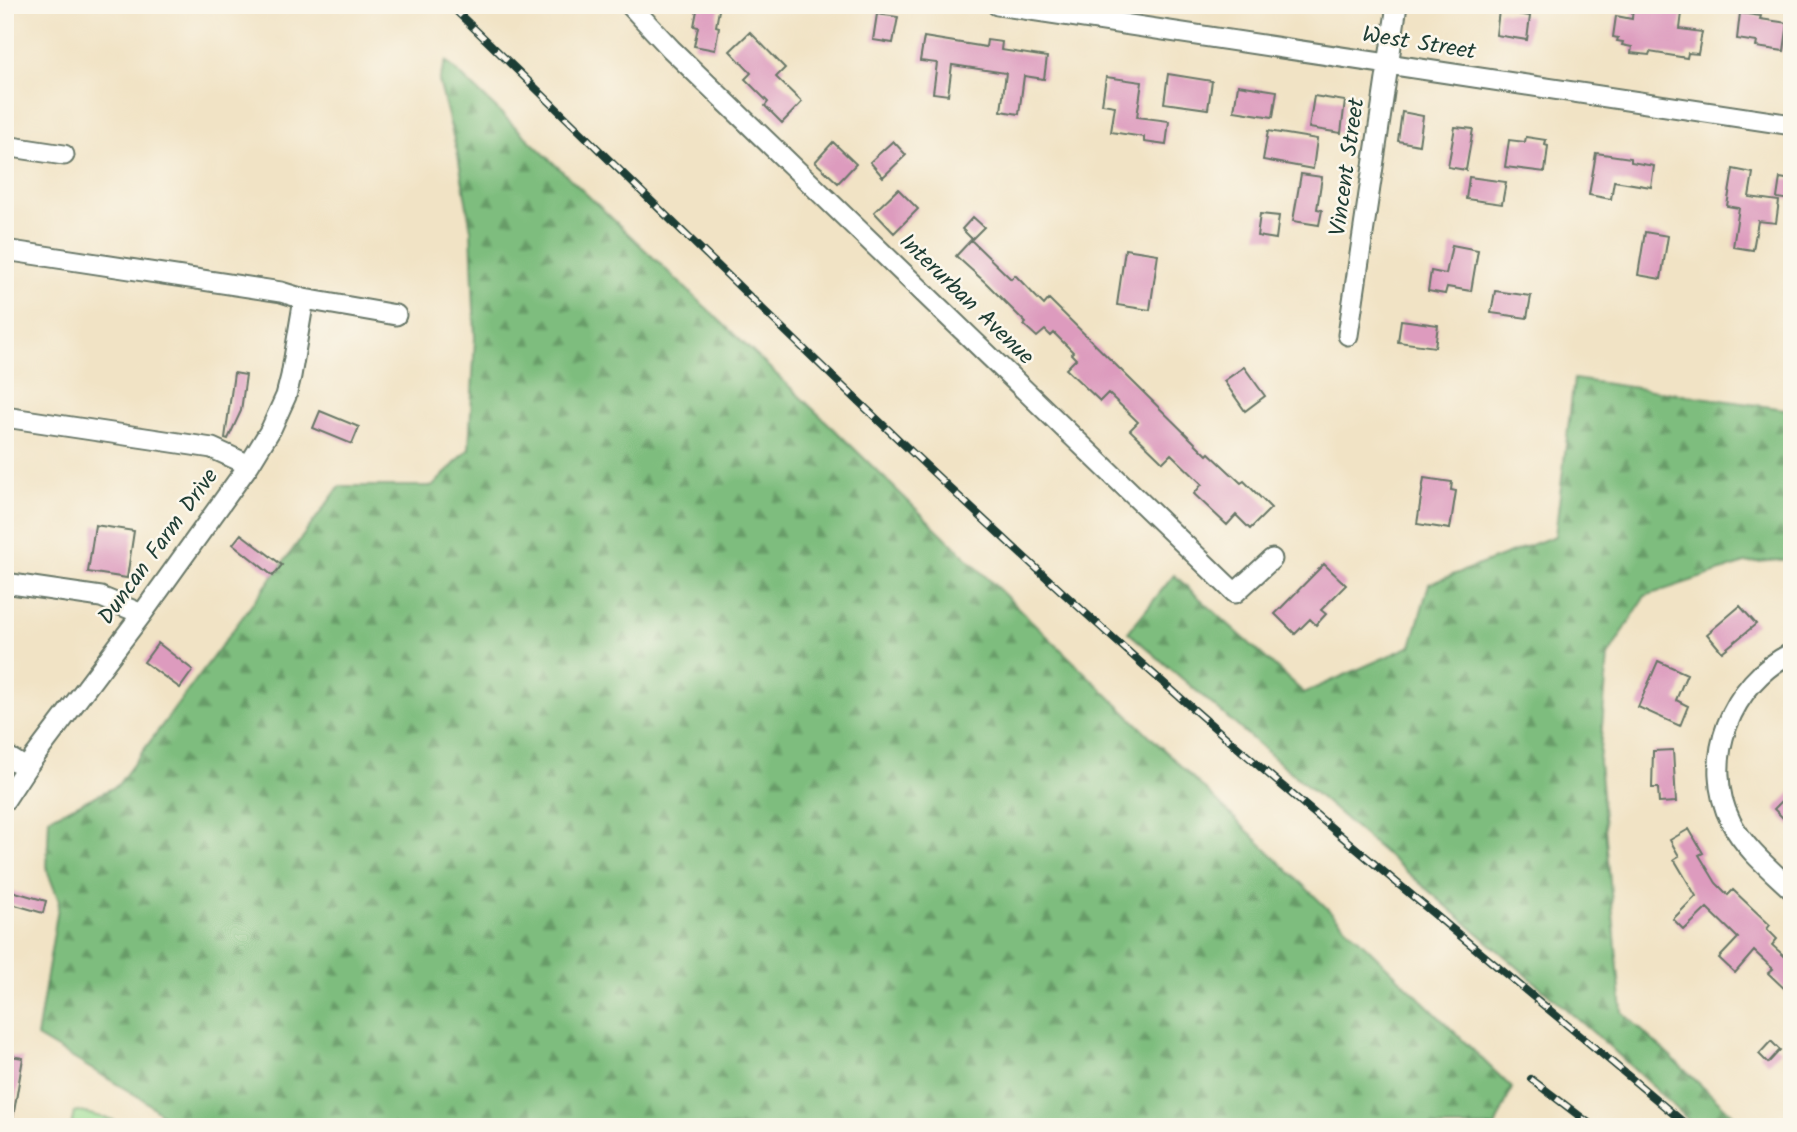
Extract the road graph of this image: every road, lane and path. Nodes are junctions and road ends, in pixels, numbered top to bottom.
1 (997, 5) edge
2 (1397, 5) edge
3 (639, 9) edge
4 (1388, 64) junction
5 (1792, 125) edge
6 (5, 146) edge
7 (64, 155) dead end
8 (5, 250) edge
9 (304, 299) junction
10 (396, 314) dead end
11 (1348, 335) dead end
12 (5, 417) edge
13 (249, 465) junction
14 (1272, 559) dead end
15 (5, 583) edge
16 (142, 614) junction
17 (1792, 653) edge
18 (5, 755) edge
19 (26, 768) junction
20 (5, 800) edge
21 (1792, 890) edge
22 (5, 1124) edge
23 (20, 1127) edge

1 - 4 street, West Street
2 - 4 street, Vincent Street
3 - 14 street, Interurban Avenue
4 - 5 street, West Street
4 - 11 street, Vincent Street
6 - 7 street
8 - 9 street
9 - 10 street
9 - 13 street, Duncan Farm Drive
12 - 13 street
13 - 16 street, Duncan Farm Drive
15 - 16 street
16 - 19 street, Duncan Farm Drive
17 - 21 street
18 - 19 street
19 - 20 street, Duncan Farm Drive
22 - 23 lane

